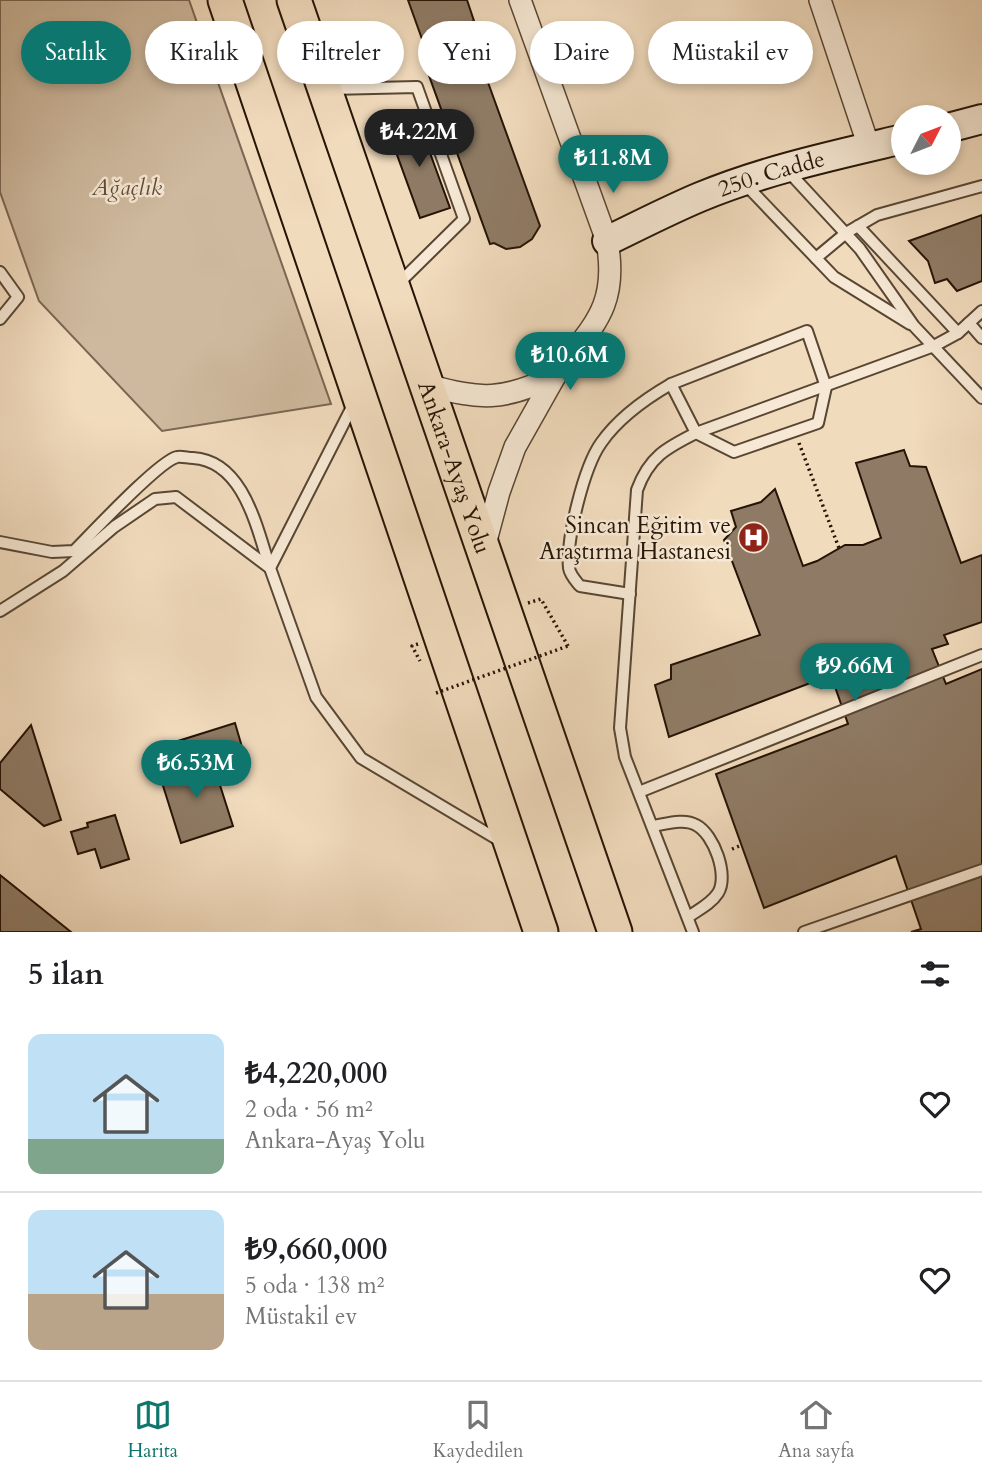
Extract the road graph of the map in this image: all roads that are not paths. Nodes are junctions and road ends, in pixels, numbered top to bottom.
1 (225, 0) edge
2 (294, 0) edge
3 (520, 0) edge
4 (820, 0) edge
5 (325, 89) junction
6 (982, 120) edge
7 (961, 125) edge
8 (891, 142) edge
9 (869, 147) junction
10 (785, 168) junction
11 (743, 182) junction
12 (982, 186) edge
13 (858, 226) junction
14 (846, 233) junction
15 (607, 241) junction
16 (816, 258) junction
17 (0, 272) edge
18 (394, 288) junction
19 (982, 311) edge
20 (0, 319) edge
21 (969, 323) junction
22 (914, 326) junction
23 (958, 333) junction
24 (982, 338) edge
25 (934, 346) junction
26 (555, 376) junction
27 (671, 384) junction
28 (426, 385) junction
29 (826, 387) junction
30 (358, 394) junction
31 (982, 397) edge
32 (696, 433) junction
33 (0, 542) edge
34 (484, 550) junction
35 (270, 568) junction
36 (629, 594) junction
37 (0, 611) edge
38 (982, 655) edge
39 (639, 792) junction
40 (653, 825) junction
41 (512, 847) junction
42 (982, 870) edge
43 (688, 917) junction
44 (541, 932) edge
45 (615, 932) edge
46 (693, 932) edge
47 (804, 932) edge

1 - 30 highway
2 - 5 highway, Ankara-Ayaş Yolu
3 - 15 street
4 - 9 street
5 - 18 highway, Ankara-Ayaş Yolu
5 - 18 lane
6 - 7 main road
8 - 9 main road, 250. Cadde
9 - 10 main road, 250. Cadde
10 - 11 main road, 250. Cadde
10 - 14 lane
11 - 15 main road, 250. Cadde
11 - 16 lane
12 - 13 lane
13 - 14 lane
13 - 23 lane
14 - 16 lane
14 - 22 lane
15 - 26 street
16 - 22 lane
17 - 20 lane
18 - 28 highway, Ankara-Ayaş Yolu
19 - 21 lane
21 - 23 lane
21 - 24 lane
22 - 25 lane
23 - 25 lane
25 - 29 lane
25 - 31 lane
26 - 28 street
26 - 34 street
27 - 29 lane
27 - 32 lane
27 - 36 lane
28 - 34 highway, Ankara-Ayaş Yolu
29 - 32 lane
29 - 32 lane
30 - 35 lane
30 - 41 highway
32 - 36 lane
33 - 35 lane
34 - 45 highway, Ankara-Ayaş Yolu
35 - 37 lane
35 - 41 lane
36 - 39 lane
38 - 39 lane
39 - 40 lane
40 - 43 lane
40 - 43 lane
41 - 44 highway
42 - 47 lane
43 - 46 lane

